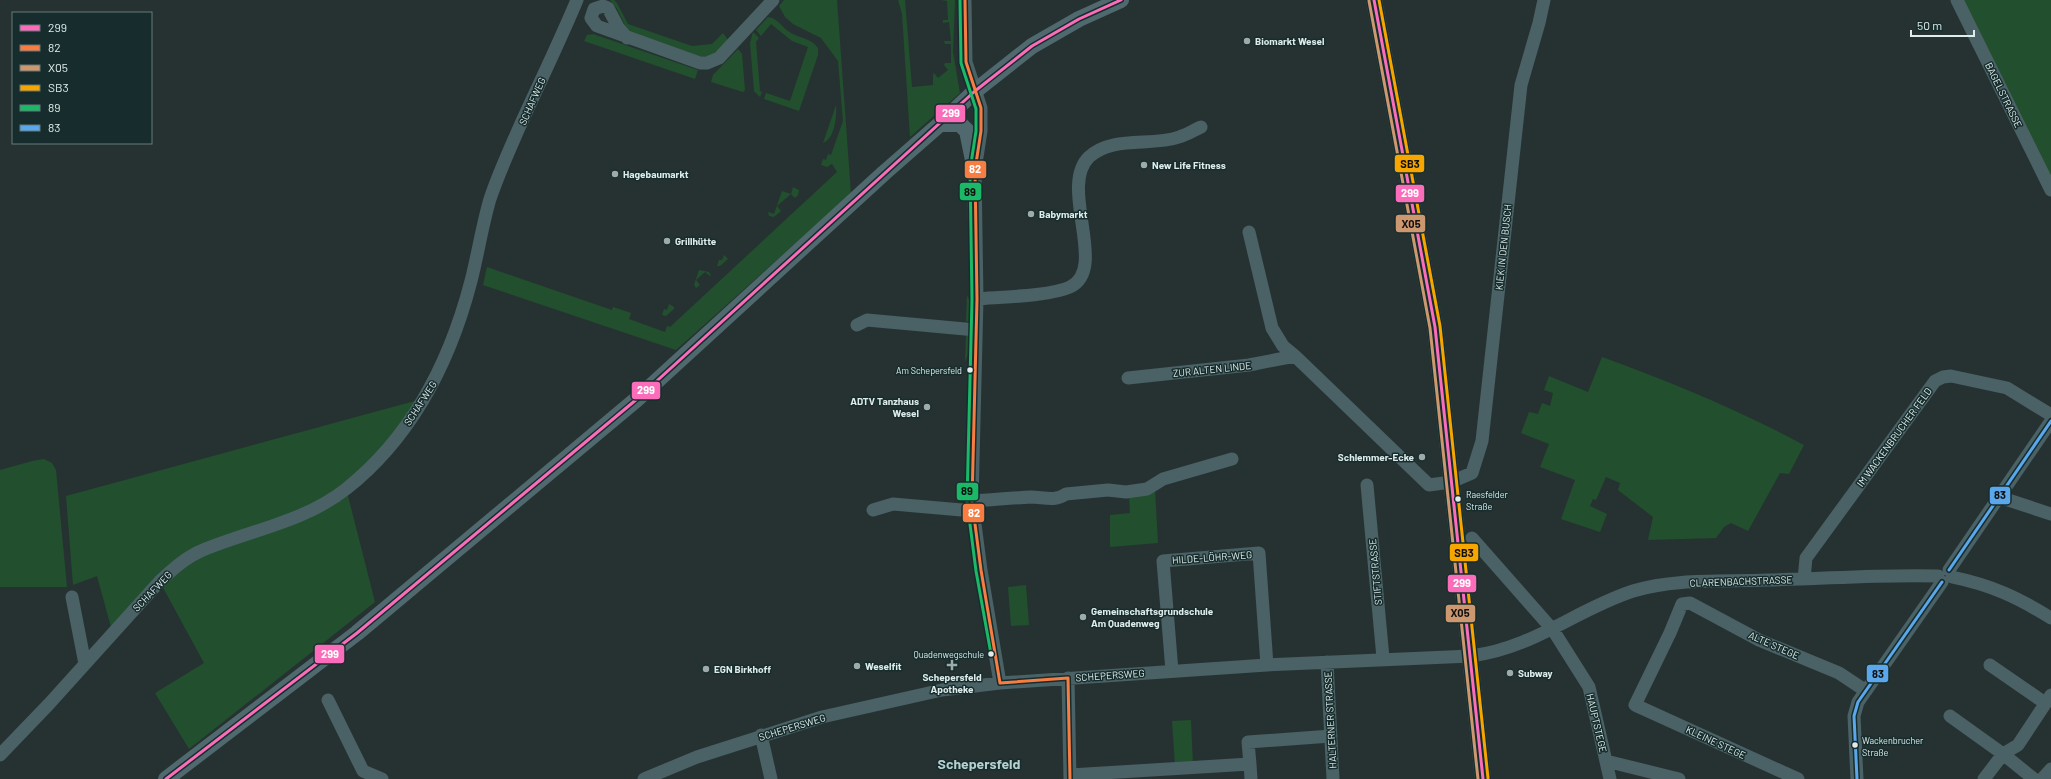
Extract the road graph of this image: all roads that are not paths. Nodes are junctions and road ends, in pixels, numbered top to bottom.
1 (577, 0) edge
2 (774, 0) edge
3 (965, 0) edge
4 (1121, 0) edge
5 (1374, 0) edge
6 (1544, 0) edge
7 (1957, 0) edge
8 (627, 38) dead end
9 (975, 91) junction
10 (940, 124) junction
11 (1201, 127) dead end
12 (975, 170) junction
13 (2051, 190) edge
14 (1249, 232) dead end
15 (978, 299) junction
16 (857, 325) dead end
17 (976, 330) junction
18 (1295, 356) junction
19 (1128, 378) dead end
20 (2051, 415) edge
21 (2051, 421) edge
22 (1232, 458) dead end
23 (1452, 482) junction
24 (1368, 485) dead end
25 (1999, 497) junction
26 (972, 506) junction
27 (872, 510) dead end
28 (2051, 514) edge
29 (1472, 538) dead end
30 (1945, 576) junction
31 (1804, 579) junction
32 (72, 597) dead end
33 (2051, 618) edge
34 (1553, 630) junction
35 (1471, 656) junction
36 (1383, 658) junction
37 (1327, 662) junction
38 (86, 664) junction
39 (1267, 665) junction
40 (1990, 665) dead end
41 (1172, 671) junction
42 (1068, 678) junction
43 (1000, 683) junction
44 (1866, 691) junction
45 (2048, 699) edge
46 (328, 700) dead end
47 (1635, 705) joint
48 (1950, 716) dead end
49 (761, 735) junction
50 (1331, 736) junction
51 (2003, 754) junction
52 (0, 755) edge
53 (1606, 761) junction
54 (1250, 764) junction
55 (2051, 769) edge
56 (1070, 777) edge
57 (166, 779) edge
58 (382, 779) edge
59 (644, 779) edge
60 (771, 779) edge
61 (1251, 779) edge
62 (1333, 779) edge
63 (1483, 779) edge
64 (1610, 779) edge
65 (1679, 779) edge
66 (1798, 779) edge
67 (1856, 779) edge
68 (1984, 779) edge
69 (2034, 779) edge
70 (2042, 779) edge

1 - 38 street, SCHAFWEG
2 - 8 street
3 - 9 street
4 - 9 main road
5 - 23 main road
6 - 23 street, KIEK IN DEN BUSCH
7 - 13 street, BAGELSTRASSE
9 - 10 main road
9 - 12 street
10 - 12 main road
10 - 57 main road
11 - 15 street
12 - 15 street
14 - 18 street
15 - 17 street
16 - 17 street
17 - 26 street
18 - 19 street, ZUR ALTEN LINDE
18 - 23 street
20 - 31 street, IM WACKENBRUCHER FELD
21 - 25 street
22 - 26 street
23 - 35 main road
24 - 36 street, STIFTSTRASSE
25 - 28 street
25 - 30 street
26 - 27 street
26 - 43 street
29 - 34 street
30 - 31 street, CLARENBACHSTRASSE
30 - 33 street, CLARENBACHSTRASSE
30 - 44 street
31 - 34 street, CLARENBACHSTRASSE
32 - 38 street
34 - 35 street, CLARENBACHSTRASSE
34 - 53 street, HAUPTSTEGE
35 - 36 street, SCHEPERSWEG
35 - 63 main road
36 - 37 street, SCHEPERSWEG
37 - 39 street, SCHEPERSWEG
37 - 50 street, HALTERNER STRASSE
38 - 52 street, SCHAFWEG
39 - 41 street, SCHEPERSWEG
39 - 41 street, HILDE-LÖHR-WEG
40 - 45 street
41 - 42 street, SCHEPERSWEG
42 - 43 street, SCHEPERSWEG
42 - 56 street
43 - 49 street, SCHEPERSWEG
44 - 47 street, ALTE STEGE
44 - 67 street
45 - 51 street
46 - 58 street
47 - 66 street, KLEINE STEGE
48 - 51 street
49 - 59 street, SCHEPERSWEG
49 - 60 street
50 - 54 street
50 - 62 street, HALTERNER STRASSE
51 - 68 street
51 - 69 street
53 - 64 street, HAUPTSTEGE
53 - 65 street
54 - 56 street
54 - 61 street
55 - 70 street

